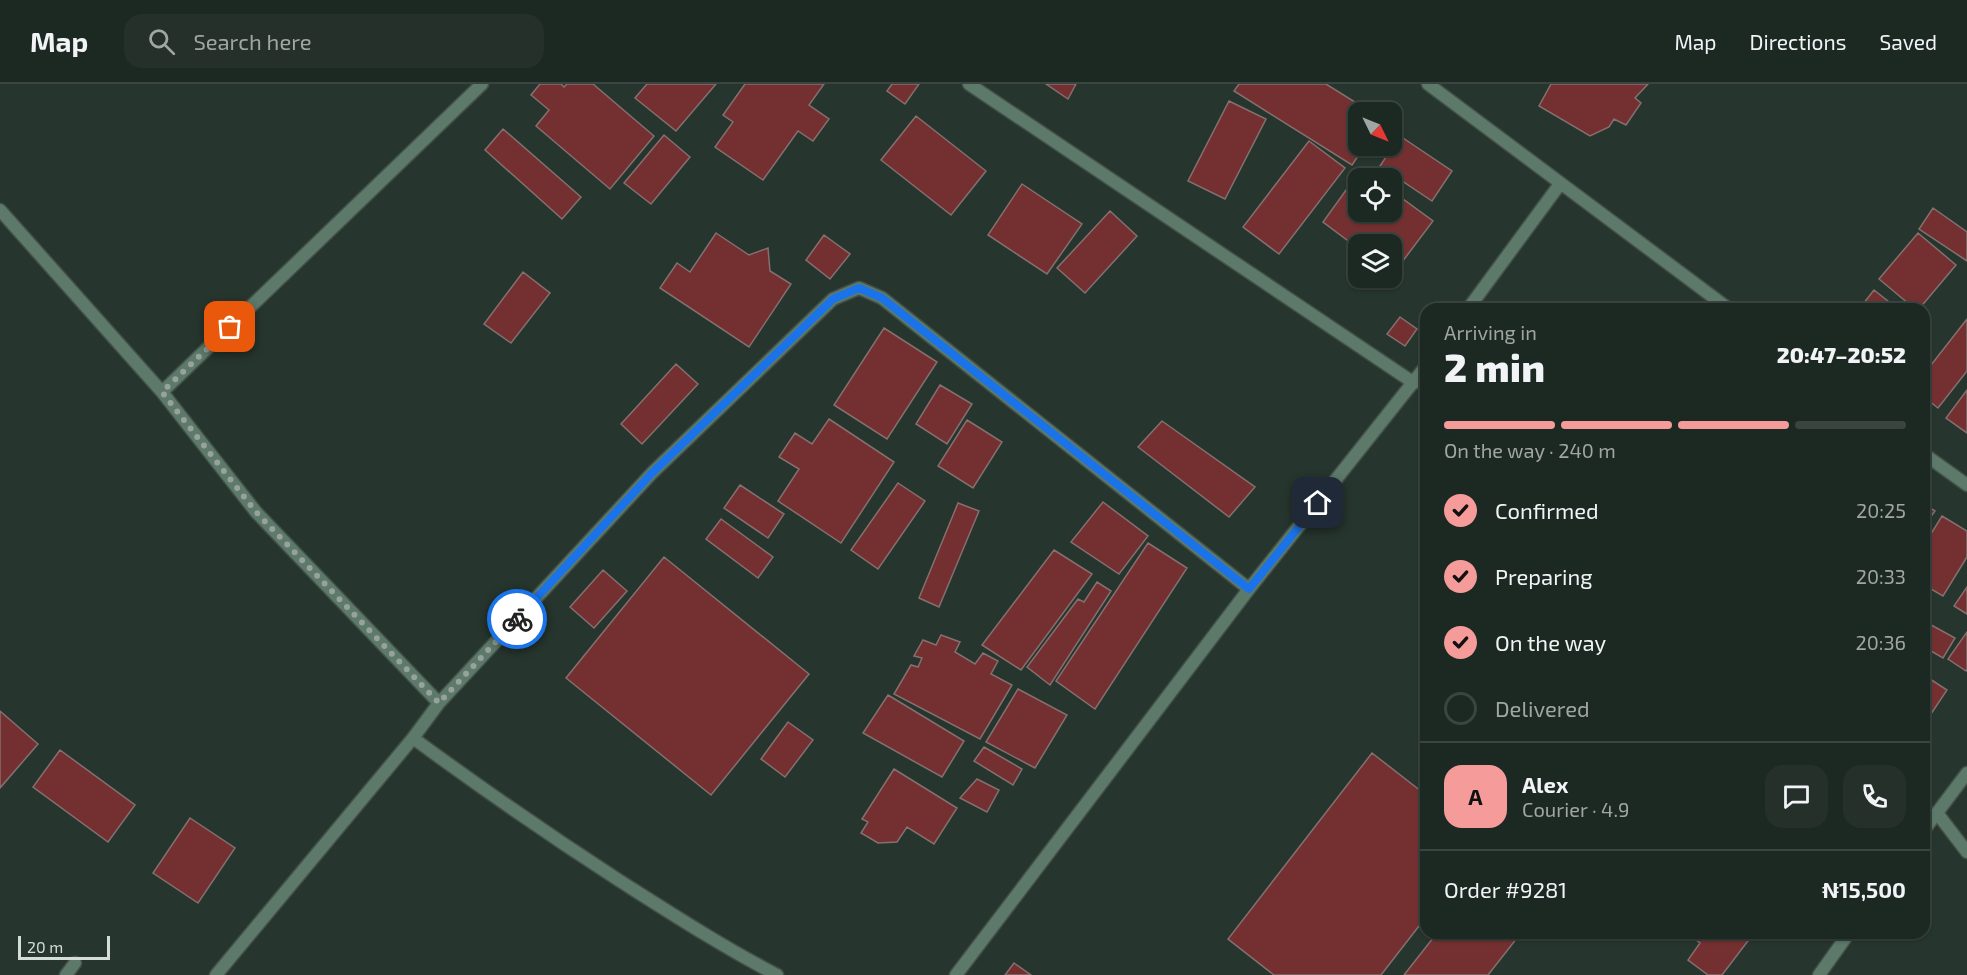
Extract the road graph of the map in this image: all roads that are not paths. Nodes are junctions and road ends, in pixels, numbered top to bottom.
1 (482, 84) edge
2 (969, 84) edge
3 (1428, 84) edge
4 (1560, 184) junction
5 (0, 210) edge
6 (1472, 303) edge
7 (1722, 303) edge
8 (1420, 374) edge
9 (1414, 383) junction
10 (162, 392) junction
11 (1930, 458) edge
12 (1967, 485) edge
13 (1249, 589) junction
14 (439, 703) junction
15 (412, 738) junction
16 (1967, 773) edge
17 (1937, 813) junction
18 (1930, 822) edge
19 (1967, 852) edge
20 (1845, 939) edge
21 (75, 963) dead end
22 (66, 975) edge
23 (216, 975) edge
24 (777, 975) edge
25 (956, 975) edge
26 (1819, 975) edge

1 - 10 street
2 - 9 street
3 - 4 street
4 - 6 street
4 - 7 street
5 - 10 street
8 - 9 street
9 - 13 street
10 - 14 street
11 - 12 street
13 - 14 street
13 - 25 street
14 - 15 street
15 - 23 street
15 - 24 street
16 - 17 street
17 - 18 street
17 - 19 street
20 - 26 street
21 - 22 street

